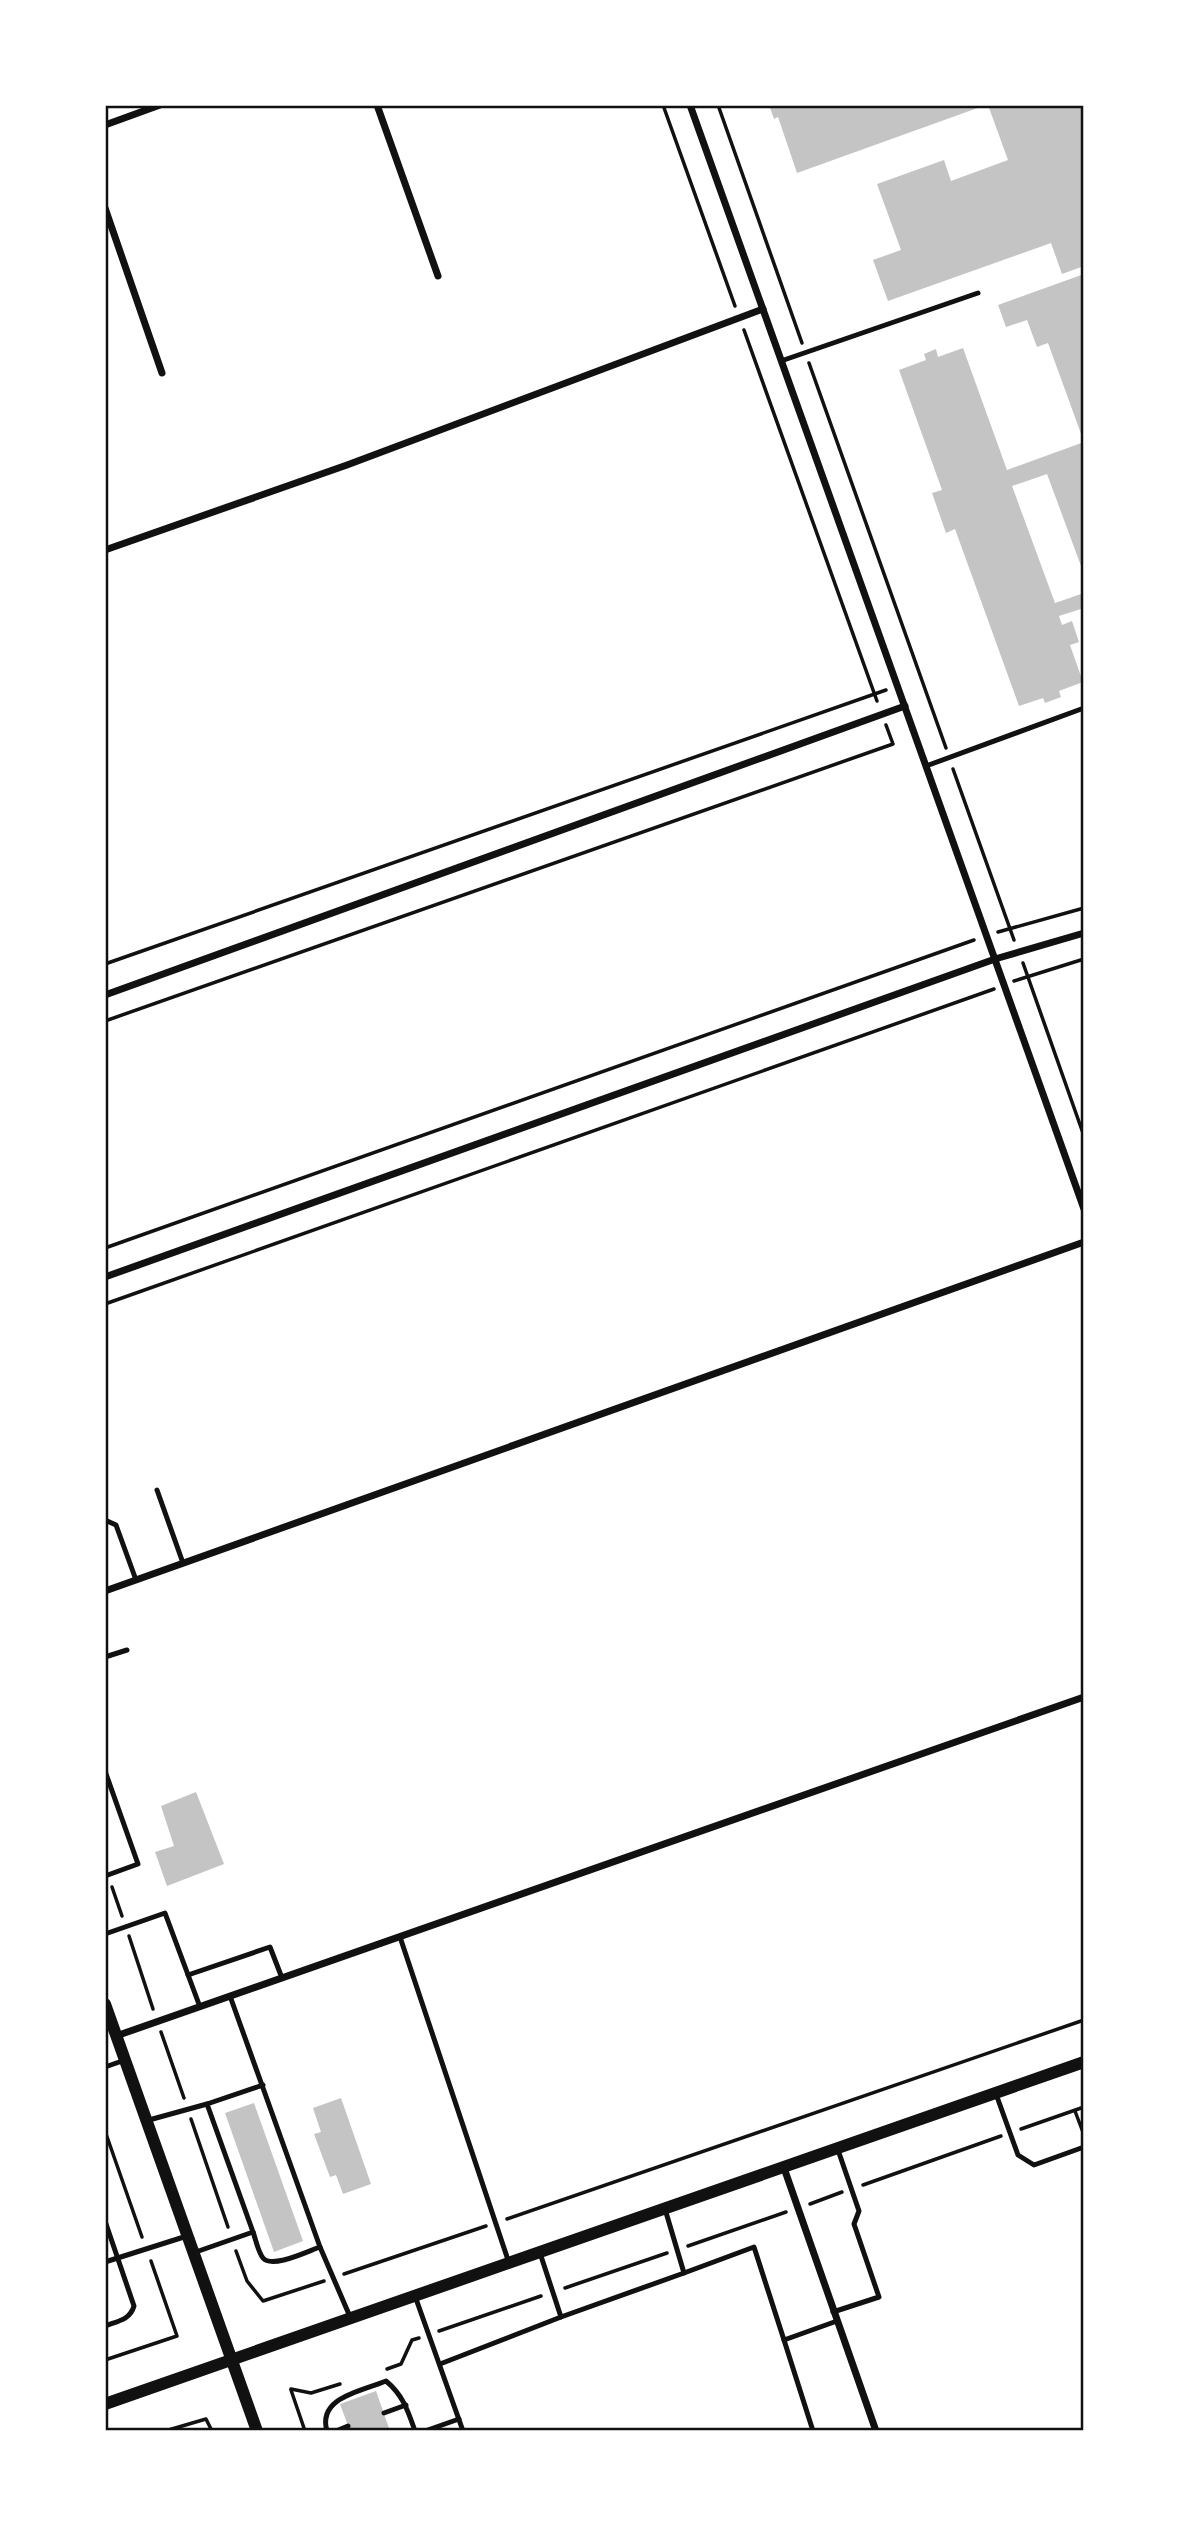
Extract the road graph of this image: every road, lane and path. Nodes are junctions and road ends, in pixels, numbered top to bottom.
1 (160, 105) edge
2 (377, 105) edge
3 (663, 105) edge
4 (691, 105) edge
5 (718, 105) edge
6 (105, 125) edge
7 (105, 208) edge
8 (438, 276) dead end
9 (978, 293) dead end
10 (763, 309) junction
11 (739, 318) junction
12 (806, 352) junction
13 (781, 361) junction
14 (162, 373) dead end
15 (105, 550) edge
16 (921, 678) junction
17 (898, 687) junction
18 (875, 694) junction
19 (905, 706) junction
20 (1084, 708) edge
21 (882, 715) junction
22 (949, 757) junction
23 (926, 766) junction
24 (1084, 908) edge
25 (1010, 927) junction
26 (1084, 933) edge
27 (986, 936) junction
28 (1018, 951) junction
29 (995, 959) junction
30 (1084, 959) edge
31 (105, 964) edge
32 (1027, 976) junction
33 (1004, 985) junction
34 (105, 995) edge
35 (105, 1021) edge
36 (1084, 1136) edge
37 (1084, 1209) edge
38 (1084, 1242) edge
39 (105, 1248) edge
40 (105, 1277) edge
41 (105, 1304) edge
42 (157, 1490) dead end
43 (105, 1520) edge
44 (183, 1563) junction
45 (136, 1580) junction
46 (105, 1591) edge
47 (127, 1650) dead end
48 (105, 1657) edge
49 (1084, 1697) edge
50 (105, 1771) edge
51 (106, 1875) edge
52 (125, 1927) junction
53 (105, 1934) edge
54 (400, 1937) junction
55 (188, 1975) junction
56 (282, 1978) junction
57 (230, 1996) junction
58 (200, 2007) junction
59 (106, 2011) edge
60 (1084, 2020) edge
61 (158, 2022) junction
62 (116, 2036) junction
63 (125, 2060) junction
64 (1084, 2063) edge
65 (105, 2067) edge
66 (263, 2085) junction
67 (996, 2094) junction
68 (207, 2104) junction
69 (188, 2109) junction
70 (1075, 2110) dead end
71 (147, 2121) junction
72 (1084, 2135) edge
73 (1083, 2149) edge
74 (837, 2150) junction
75 (784, 2168) junction
76 (666, 2209) junction
77 (105, 2221) edge
78 (496, 2223) junction
79 (253, 2232) junction
80 (187, 2235) junction
81 (232, 2239) junction
82 (320, 2247) junction
83 (194, 2253) junction
84 (540, 2253) junction
85 (118, 2258) junction
86 (105, 2262) edge
87 (509, 2263) junction
88 (684, 2273) junction
89 (333, 2278) junction
90 (415, 2296) junction
91 (834, 2312) junction
92 (561, 2317) junction
93 (351, 2319) junction
94 (836, 2321) junction
95 (105, 2326) edge
96 (784, 2340) junction
97 (232, 2360) junction
98 (440, 2364) junction
99 (291, 2389) dead end
100 (105, 2404) edge
101 (406, 2405) junction
102 (384, 2413) dead end
103 (459, 2419) junction
104 (348, 2426) dead end
105 (165, 2431) edge
106 (212, 2431) edge
107 (257, 2431) edge
108 (305, 2431) edge
109 (327, 2431) edge
110 (336, 2431) edge
111 (415, 2431) edge
112 (425, 2431) edge
113 (463, 2431) edge
114 (813, 2431) edge
115 (876, 2431) edge

1 - 6 street
2 - 8 street
3 - 11 path
4 - 10 street
5 - 12 path
7 - 14 street
9 - 12 lane
10 - 11 street
10 - 13 street
11 - 15 street
11 - 18 path
12 - 13 lane
12 - 16 path
13 - 17 street
16 - 17 path
16 - 22 path
17 - 18 path
17 - 19 street
18 - 21 path
18 - 31 path
19 - 21 street
19 - 23 street
20 - 22 lane
21 - 34 street
21 - 35 path
22 - 23 lane
22 - 25 path
23 - 27 street
24 - 25 path
25 - 27 path
25 - 28 path
26 - 28 street
27 - 29 street
27 - 39 path
28 - 29 street
28 - 32 path
29 - 33 street
29 - 40 street
30 - 32 path
32 - 33 path
32 - 36 path
33 - 37 street
33 - 41 path
38 - 44 street
42 - 44 lane
43 - 45 lane
44 - 45 street
45 - 46 street
47 - 48 lane
49 - 54 street
50 - 51 lane
51 - 52 path
52 - 53 lane
52 - 55 lane
52 - 61 path
54 - 56 street
54 - 78 lane
55 - 56 lane
55 - 58 lane
56 - 57 street
57 - 58 street
57 - 66 lane
58 - 61 street
59 - 62 street
60 - 78 path
61 - 62 street
61 - 69 path
62 - 63 street
63 - 65 lane
63 - 71 street
64 - 67 street
66 - 68 lane
66 - 82 lane
67 - 73 lane
67 - 74 street
68 - 69 lane
68 - 79 lane
69 - 71 lane
69 - 81 path
70 - 72 path
71 - 80 street
74 - 75 street
74 - 91 lane
75 - 76 street
75 - 91 street
76 - 84 street
76 - 88 lane
77 - 85 lane
78 - 87 lane
78 - 89 path
79 - 81 lane
79 - 82 lane
80 - 83 street
80 - 85 lane
81 - 83 lane
81 - 89 path
82 - 89 lane
83 - 97 street
84 - 87 street
84 - 92 lane
85 - 86 lane
85 - 95 lane
87 - 90 street
88 - 92 lane
88 - 96 lane
89 - 93 lane
90 - 93 street
90 - 98 lane
91 - 94 street
92 - 98 lane
93 - 97 street
94 - 96 lane
94 - 115 street
96 - 114 lane
97 - 100 street
97 - 107 street
98 - 103 lane
99 - 108 path
101 - 102 lane
101 - 109 lane
101 - 111 lane
103 - 112 lane
103 - 113 lane
104 - 110 lane
105 - 106 path

